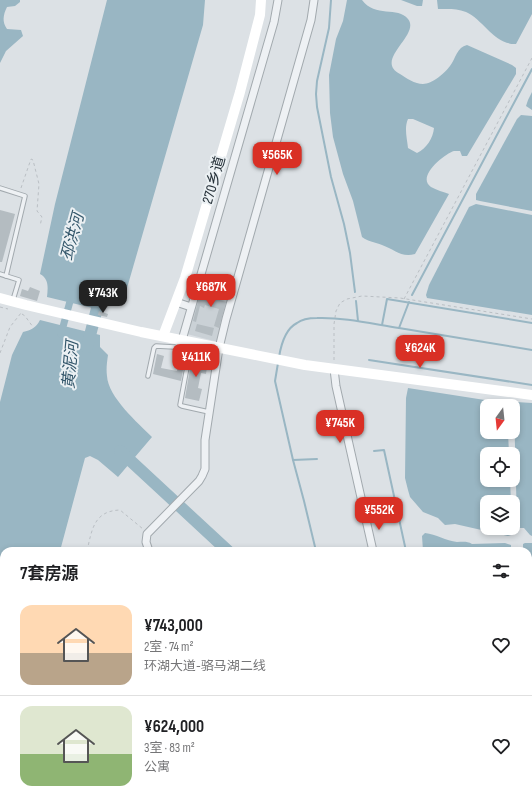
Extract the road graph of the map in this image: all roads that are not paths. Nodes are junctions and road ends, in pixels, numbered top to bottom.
1 (261, 0) edge
2 (278, 0) edge
3 (314, 0) edge
4 (0, 188) edge
5 (0, 274) edge
6 (6, 276) junction
7 (0, 298) edge
8 (13, 301) junction
9 (176, 302) junction
10 (191, 307) junction
11 (163, 336) junction
12 (182, 340) junction
13 (219, 348) junction
14 (334, 369) junction
15 (148, 376) dead end
16 (532, 395) edge
17 (209, 412) junction
18 (148, 547) edge
19 (372, 547) edge

1 - 9 street, 270乡道
2 - 10 street
3 - 13 street
4 - 6 lane
5 - 6 lane
6 - 8 lane
7 - 8 street
8 - 11 street
9 - 10 street
9 - 11 street, 270乡道
10 - 12 street
11 - 12 street
12 - 13 street
13 - 14 street
13 - 17 street
14 - 16 street
14 - 19 street
15 - 17 lane
17 - 18 street

